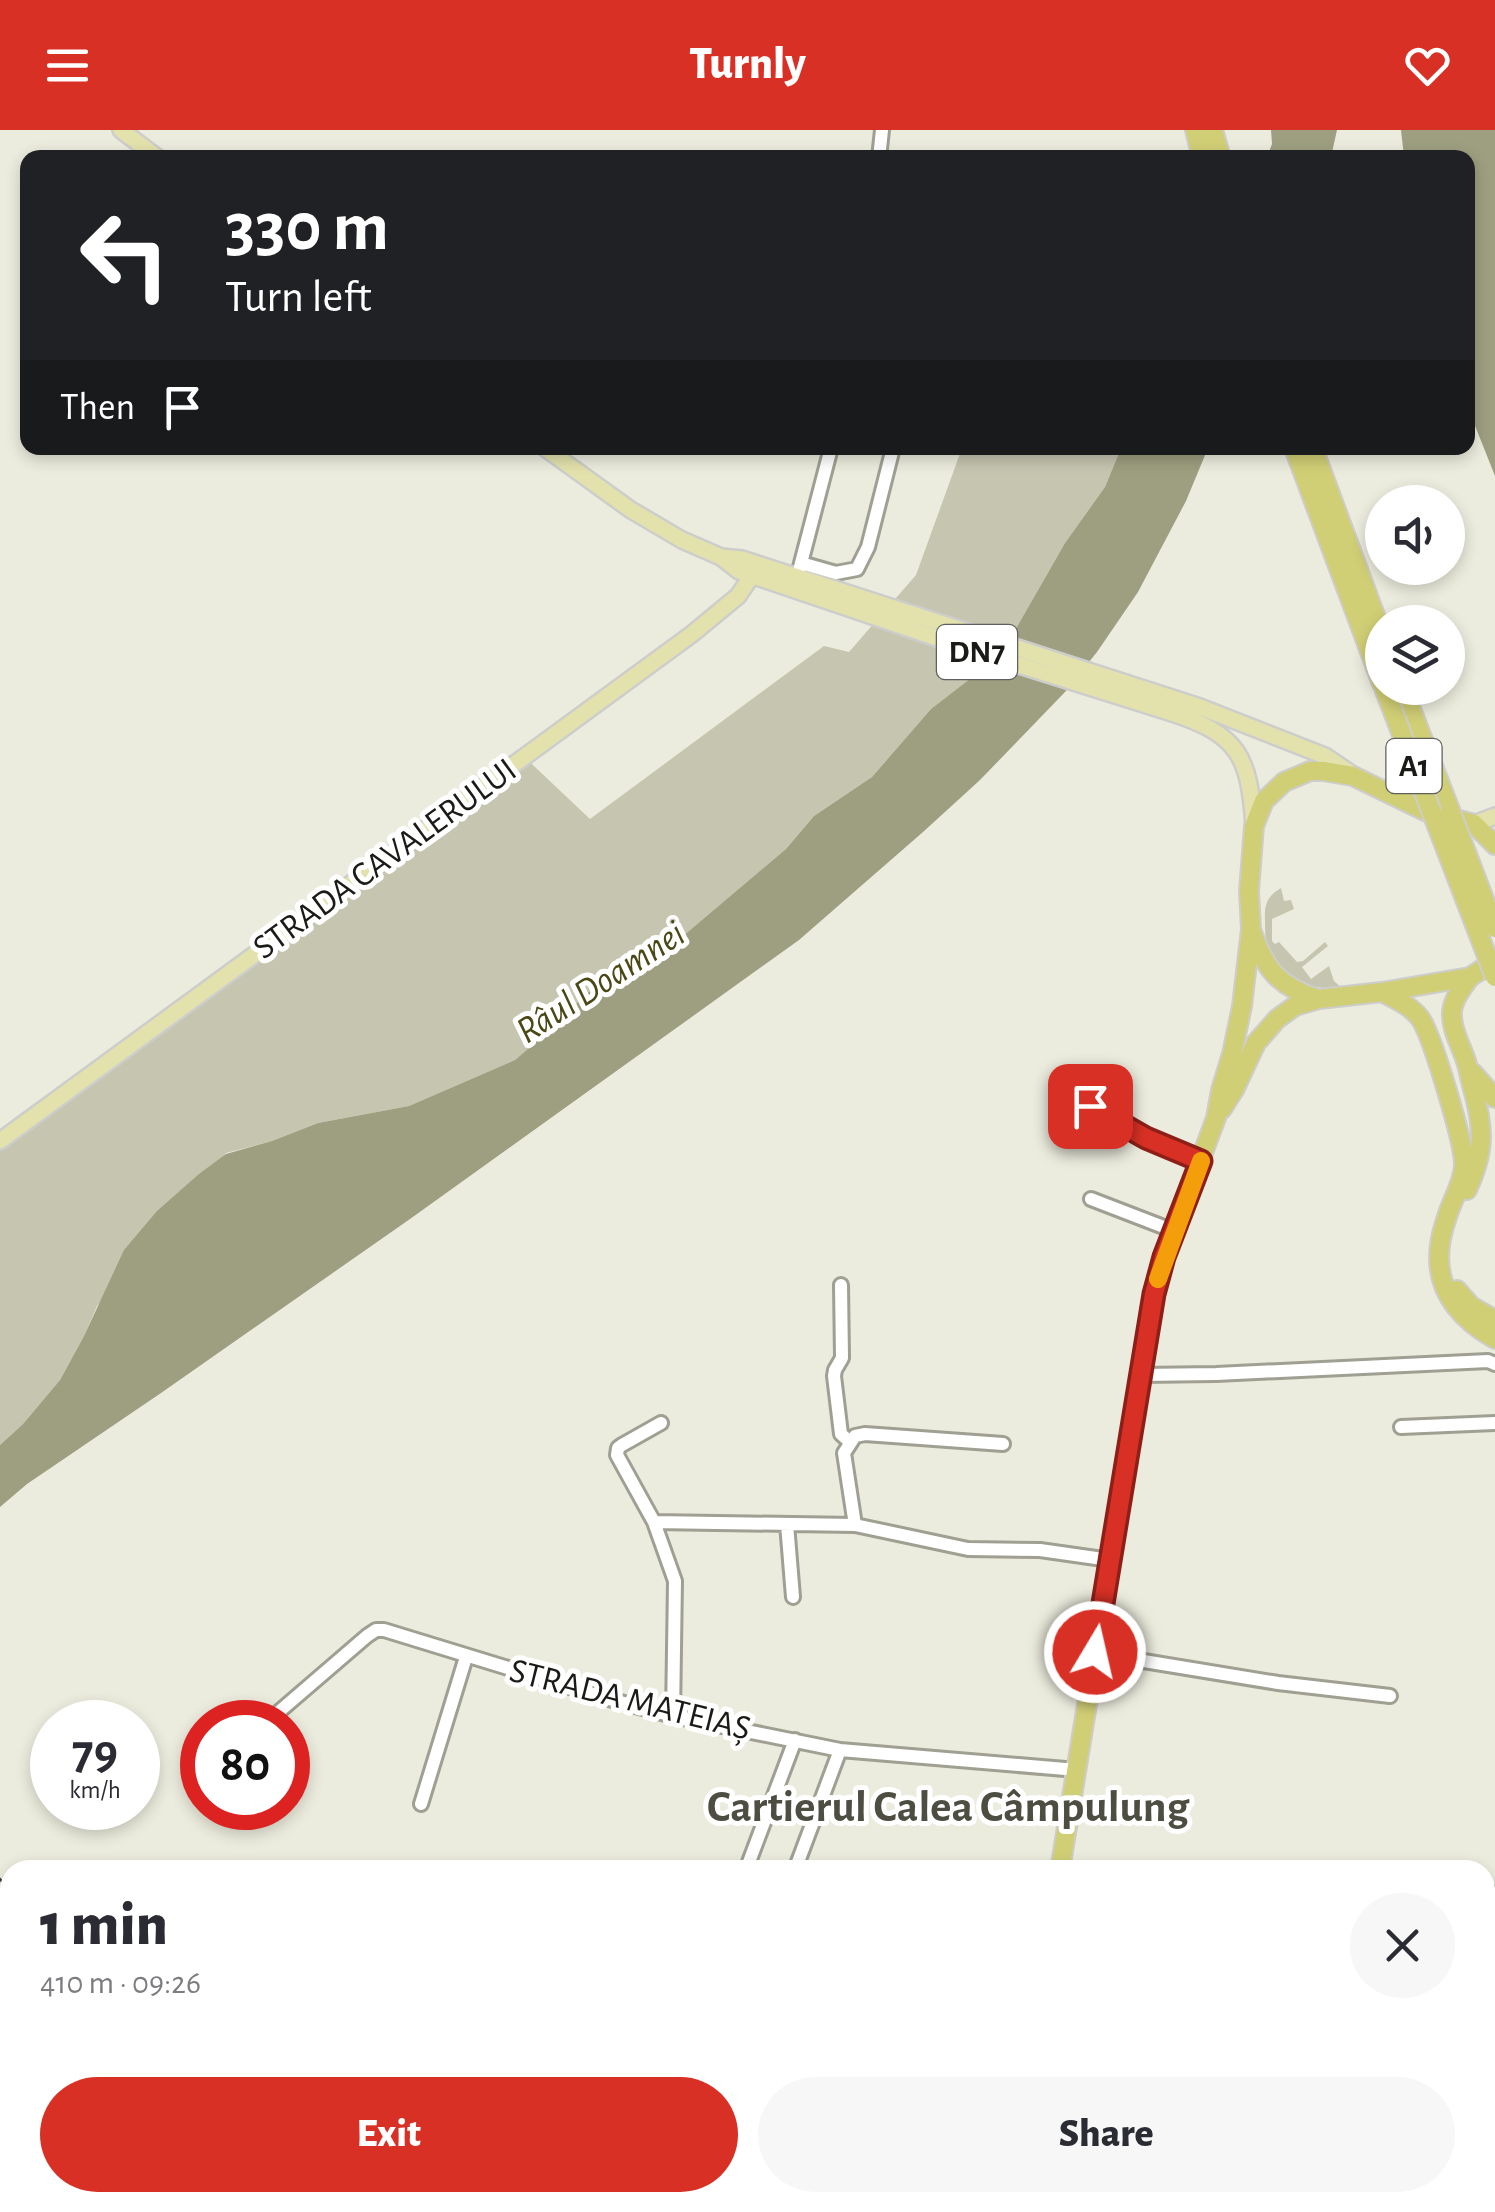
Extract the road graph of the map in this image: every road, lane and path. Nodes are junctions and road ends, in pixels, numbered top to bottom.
1 (121, 130) edge
2 (147, 150) edge
3 (554, 455) edge
4 (829, 455) edge
5 (891, 455) edge
6 (1297, 455) edge
7 (1316, 455) edge
8 (756, 570) junction
9 (797, 576) junction
10 (1371, 605) edge
11 (1365, 638) edge
12 (1127, 691) junction
13 (1390, 705) edge
14 (1410, 705) edge
15 (1353, 776) junction
16 (1495, 816) edge
17 (1474, 824) junction
18 (1254, 826) junction
19 (1495, 845) edge
20 (1495, 928) edge
21 (1251, 929) junction
22 (1495, 962) edge
23 (1495, 977) edge
24 (1470, 978) junction
25 (1382, 992) junction
26 (1318, 999) junction
27 (1436, 1055) junction
28 (1469, 1068) junction
29 (1067, 1094) dead end
30 (1495, 1098) edge
31 (1488, 1116) edge
32 (1216, 1118) junction
33 (0, 1141) edge
34 (1495, 1142) edge
35 (1201, 1161) junction
36 (1475, 1174) junction
37 (1092, 1199) dead end
38 (1174, 1232) junction
39 (841, 1286) dead end
40 (1495, 1320) edge
41 (1495, 1340) edge
42 (1495, 1364) edge
43 (1140, 1375) junction
44 (661, 1424) dead end
45 (1495, 1424) edge
46 (1400, 1427) dead end
47 (850, 1442) junction
48 (1003, 1444) dead end
49 (654, 1522) junction
50 (787, 1524) junction
51 (855, 1525) junction
52 (1110, 1560) junction
53 (793, 1596) dead end
54 (1095, 1652) junction
55 (466, 1657) junction
56 (1390, 1696) dead end
57 (292, 1700) edge
58 (673, 1716) junction
59 (796, 1740) junction
60 (840, 1750) junction
61 (1077, 1770) junction
62 (422, 1804) dead end
63 (750, 1860) edge
64 (799, 1860) edge
65 (1062, 1860) edge

1 - 2 main road
3 - 8 main road, DN7
4 - 9 street
5 - 9 street
6 - 11 highway, A1
7 - 10 highway
8 - 9 main road, DN7
8 - 33 main road, STRADA CAVALERULUI
9 - 12 main road, DN7
12 - 15 main road, DN7
12 - 18 main road, DN7
13 - 23 highway, A1, bridge
14 - 20 highway, A1, bridge
15 - 17 highway, DN7
15 - 18 highway, DN7
16 - 17 main road
17 - 19 highway
18 - 21 highway, DN7
21 - 26 highway, DN7
21 - 32 highway
22 - 24 highway
24 - 25 highway
24 - 28 highway
25 - 26 highway
25 - 27 highway
26 - 32 highway
27 - 31 highway
27 - 41 highway
28 - 30 highway
28 - 31 highway
29 - 35 street
31 - 36 highway
32 - 35 highway
34 - 36 highway
35 - 38 highway
36 - 40 highway
37 - 38 street
38 - 43 highway
39 - 47 street
42 - 43 street
43 - 52 highway
44 - 49 street
45 - 46 street
47 - 48 street
47 - 51 street
49 - 50 street
49 - 58 street
50 - 51 street
50 - 53 street
51 - 52 street
52 - 54 highway
54 - 56 street
54 - 61 highway
55 - 57 street, STRADA MATEIAȘ
55 - 58 street, STRADA MATEIAȘ
55 - 62 street, STRADA MATEIAȘ
58 - 59 street, STRADA MATEIAȘ
59 - 60 street, STRADA MATEIAȘ
59 - 63 street, STRADA MATEIAȘ
60 - 61 street, STRADA MATEIAȘ
60 - 64 street
61 - 65 highway

